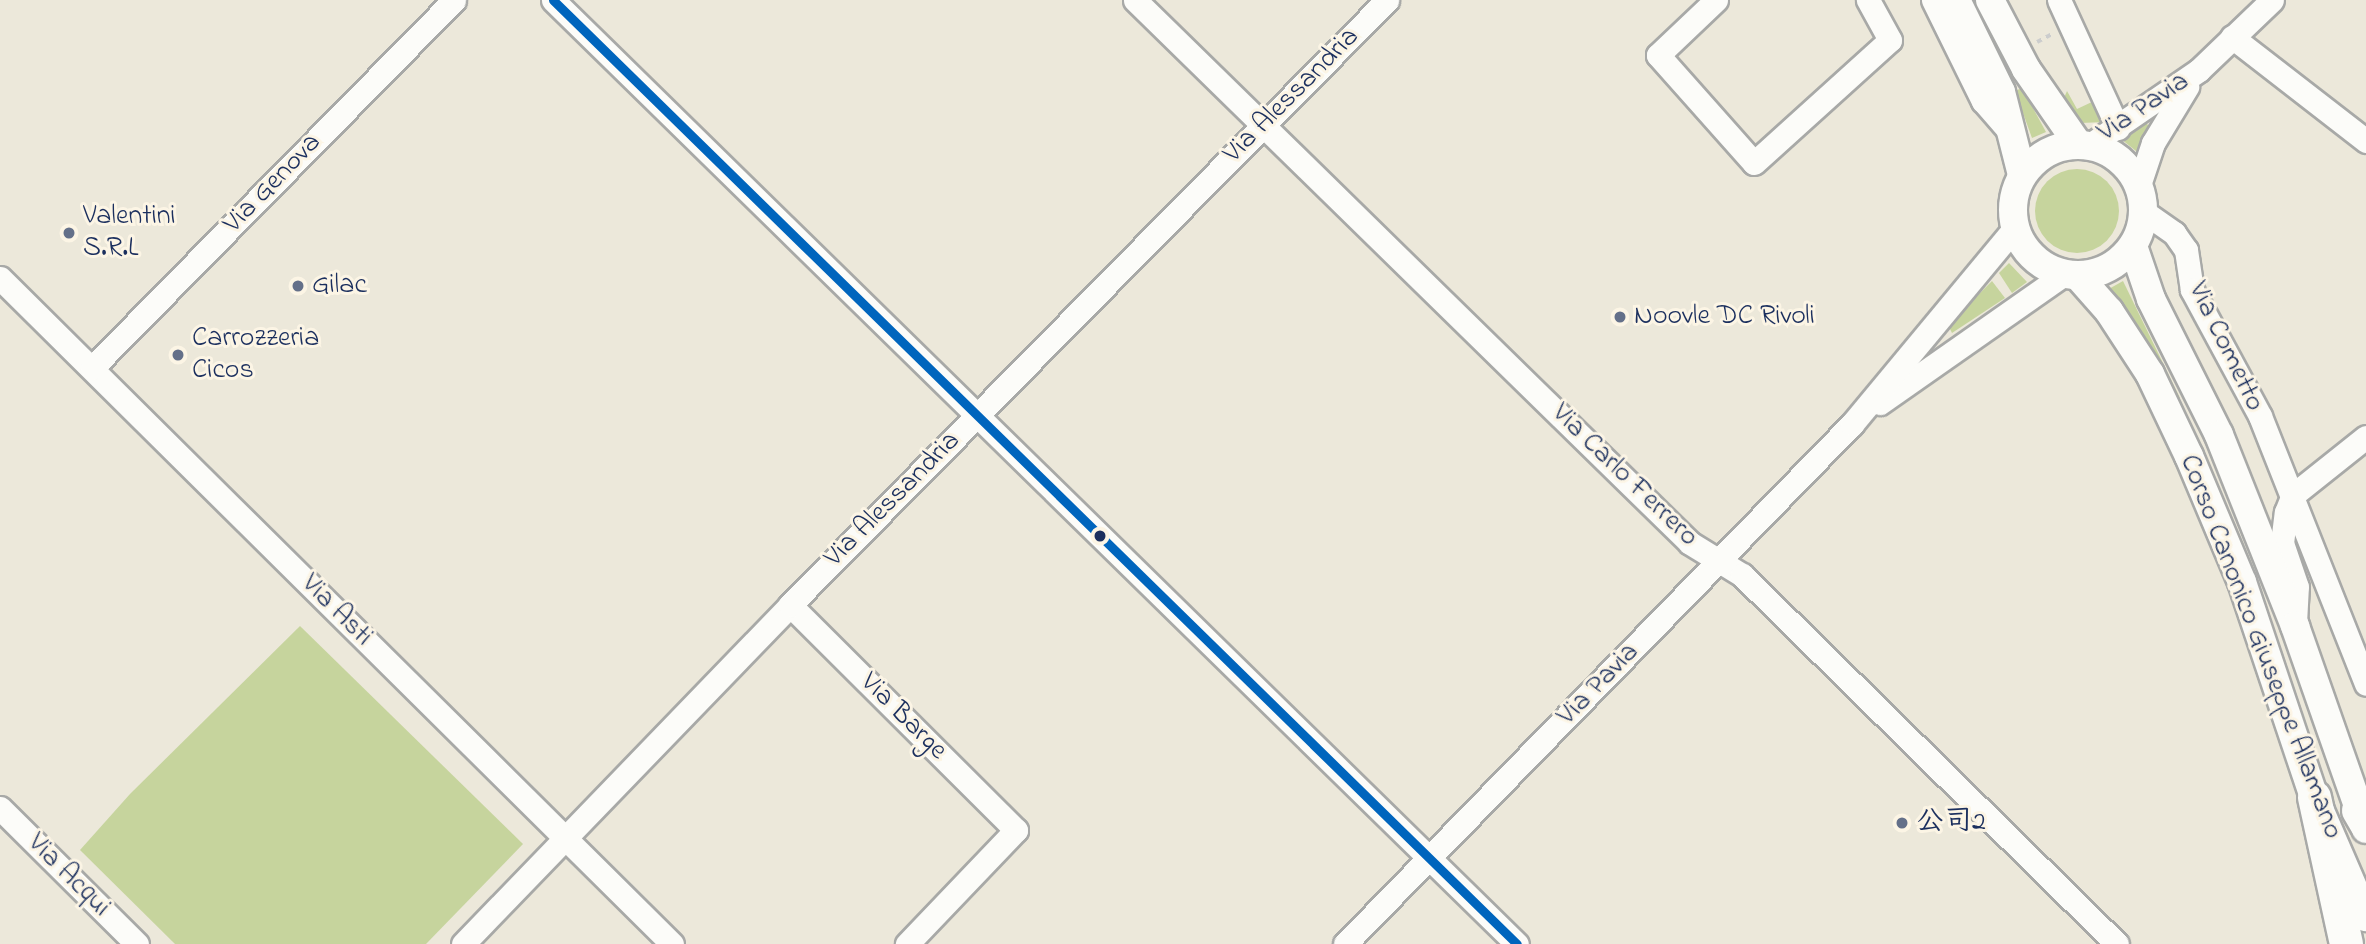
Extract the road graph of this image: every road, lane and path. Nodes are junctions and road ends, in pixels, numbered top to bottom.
1 (454, 0) edge
2 (553, 0) edge
3 (1135, 0) edge
4 (1387, 0) edge
5 (1716, 0) edge
6 (1868, 0) edge
7 (1933, 0) edge
8 (1956, 0) edge
9 (1990, 0) edge
10 (2059, 0) edge
11 (2266, 2) edge
12 (2070, 25) junction
13 (2232, 37) junction
14 (2017, 52) junction
15 (2199, 70) junction
16 (1263, 125) junction
17 (2118, 128) junction
18 (2015, 138) junction
19 (2366, 141) edge
20 (2084, 144) junction
21 (2022, 175) junction
22 (2139, 185) junction
23 (2144, 212) junction
24 (2015, 228) junction
25 (2133, 246) junction
26 (2071, 275) junction
27 (0, 278) edge
28 (92, 368) junction
29 (977, 414) junction
30 (1852, 424) junction
31 (2366, 437) edge
32 (2293, 495) junction
33 (1720, 562) junction
34 (790, 605) junction
35 (2295, 626) junction
36 (2366, 684) edge
37 (2314, 797) junction
38 (0, 808) edge
39 (2363, 821) edge
40 (564, 838) junction
41 (1430, 858) junction
42 (2366, 917) edge
43 (137, 944) edge
44 (463, 944) edge
45 (672, 944) edge
46 (907, 944) edge
47 (1345, 944) edge
48 (1517, 944) edge
49 (2117, 944) edge
50 (2346, 944) edge

1 - 28 street, Via Genova
2 - 29 street
3 - 16 street, Via Carlo Ferrero
4 - 16 street, Via Alessandria
5 - 6 street
7 - 18 street
8 - 18 main road
9 - 14 main road
10 - 12 street
11 - 13 street, Via Pavia
12 - 14 path
12 - 17 street
13 - 15 street, Via Pavia
13 - 19 street
14 - 20 main road
15 - 17 street, Via Pavia
15 - 22 street, Via Pavia
16 - 29 street, Via Alessandria
16 - 33 street, Via Carlo Ferrero
17 - 20 street, Via Pavia
18 - 21 main road
20 - 21 main road
20 - 22 main road
21 - 24 main road
22 - 23 main road
23 - 25 main road
23 - 32 street, Via Cometto
24 - 26 main road
24 - 30 street, Via Pavia
25 - 26 main road
25 - 35 main road, Corso Canonico Giuseppe Allamano
26 - 30 street, Via Pavia
26 - 37 main road, Corso Canonico Giuseppe Allamano
27 - 28 street, Via Asti
28 - 40 street, Via Asti
29 - 34 street, Via Alessandria
29 - 41 street
30 - 33 street, Via Pavia
31 - 32 street
32 - 35 street
32 - 36 street, Via Cometto
33 - 41 street, Via Pavia
33 - 49 street, Via Carlo Ferrero
34 - 40 street, Via Alessandria
34 - 46 street, Via Barge
35 - 39 main road, Corso Canonico Giuseppe Allamano
37 - 42 main road, Corso Canonico Giuseppe Allamano
37 - 50 highway
38 - 43 street, Via Acqui
40 - 44 street, Via Alessandria
40 - 45 street, Via Asti
41 - 47 street, Via Pavia
41 - 48 street

